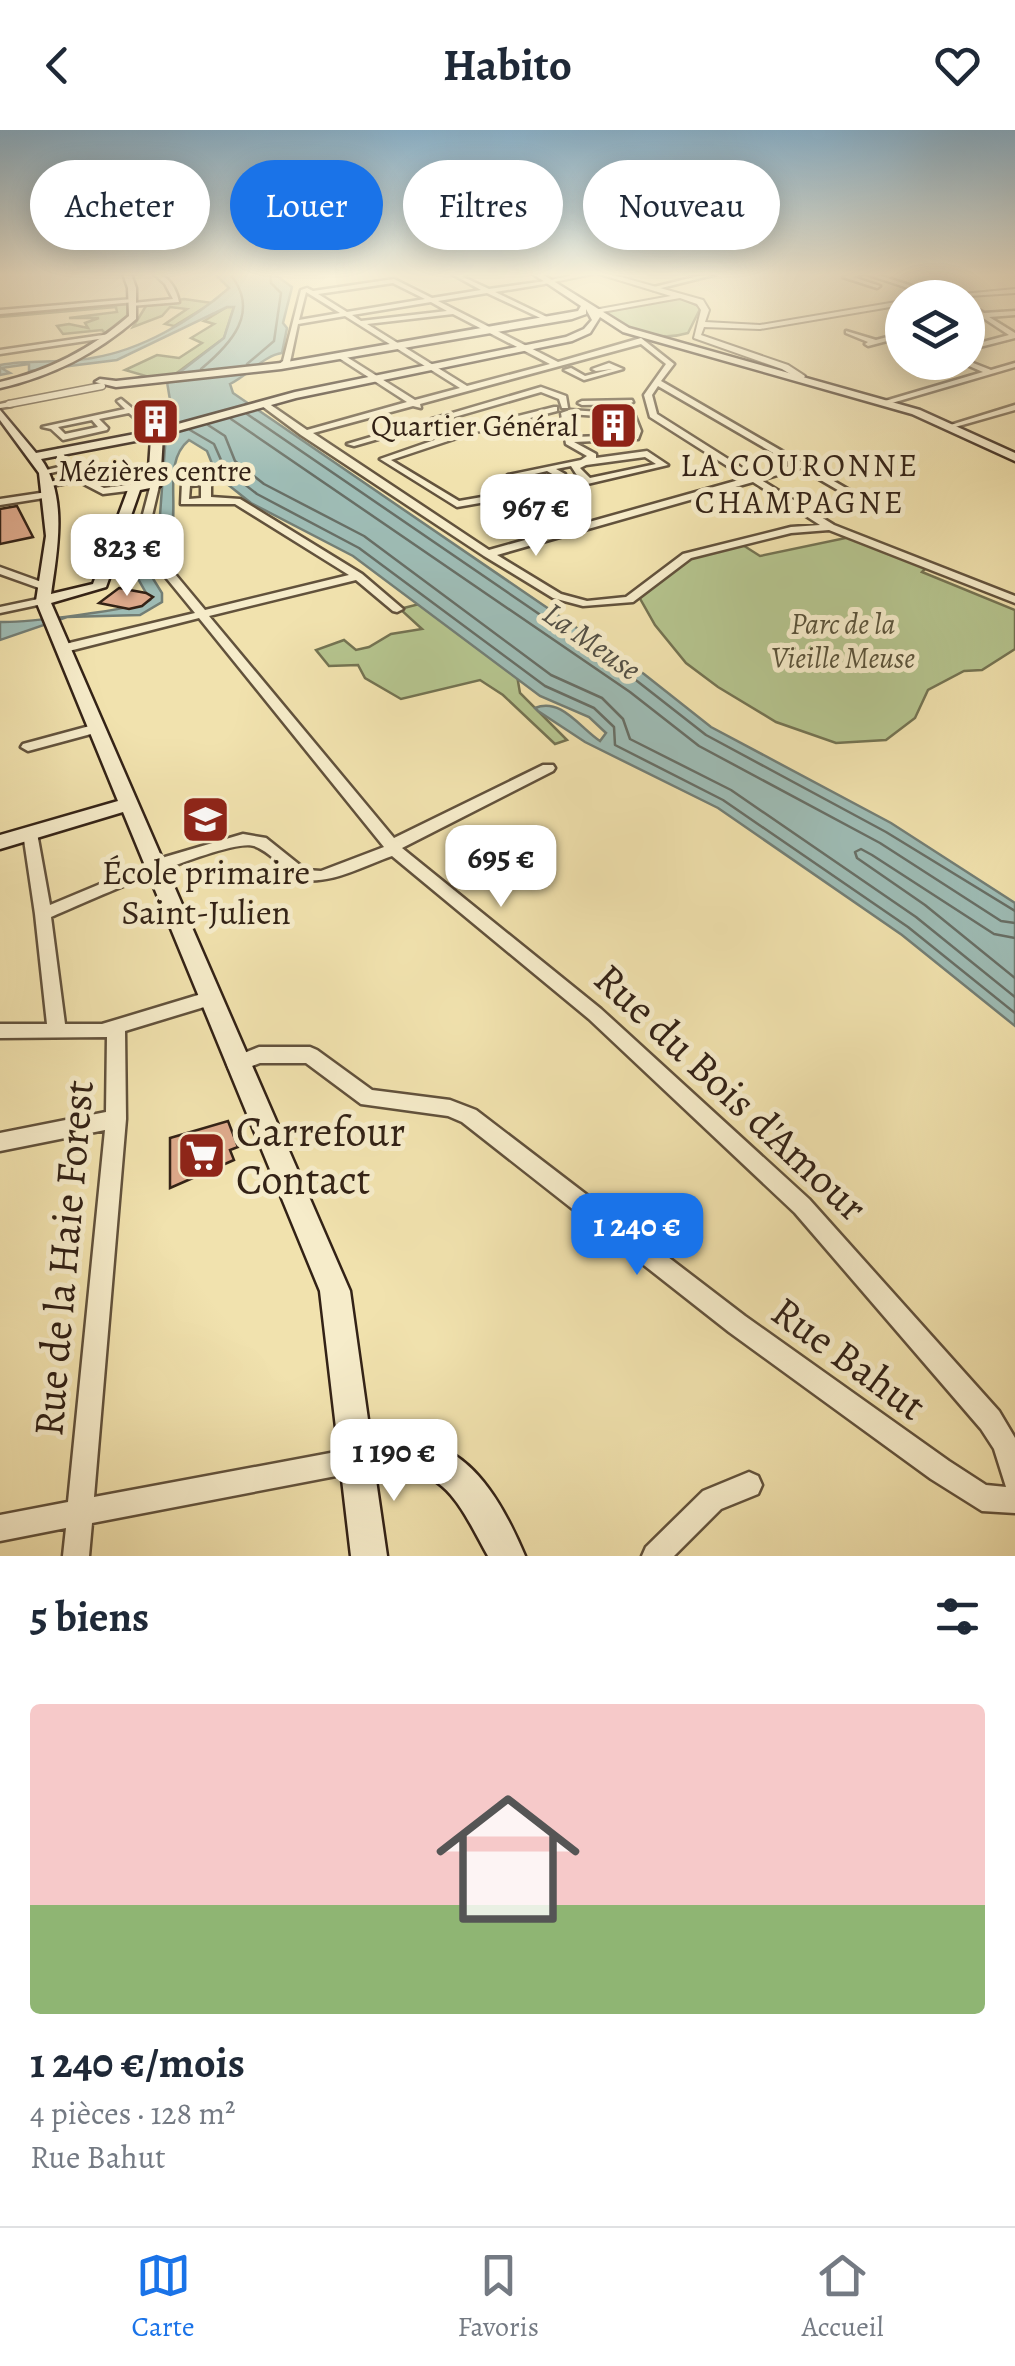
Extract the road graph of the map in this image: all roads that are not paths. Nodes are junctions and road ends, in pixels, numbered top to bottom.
1 (74, 341) edge
2 (102, 341) edge
3 (291, 341) edge
4 (389, 341) edge
5 (429, 341) edge
6 (511, 341) edge
7 (566, 341) edge
8 (617, 341) edge
9 (638, 341) edge
10 (654, 341) edge
11 (664, 341) edge
12 (710, 341) edge
13 (398, 346) junction
14 (525, 348) junction
15 (0, 349) edge
16 (342, 356) junction
17 (613, 357) dead end
18 (1015, 364) edge
19 (557, 365) junction
20 (281, 366) junction
21 (434, 368) junction
22 (596, 369) dead end
23 (619, 369) junction
24 (54, 370) junction
25 (985, 370) edge
26 (991, 372) junction
27 (636, 374) dead end
28 (568, 375) junction
29 (800, 378) junction
30 (378, 379) junction
31 (0, 383) edge
32 (103, 383) junction
33 (654, 386) junction
34 (466, 389) junction
35 (313, 392) junction
36 (121, 401) dead end
37 (628, 402) dead end
38 (582, 403) junction
39 (883, 403) junction
40 (262, 404) junction
41 (413, 404) junction
42 (566, 407) junction
43 (1015, 407) edge
44 (3, 408) edge
45 (131, 410) junction
46 (592, 413) junction
47 (440, 417) junction
48 (93, 418) junction
49 (950, 427) junction
50 (164, 431) junction
51 (469, 431) junction
52 (304, 433) junction
53 (570, 440) junction
54 (351, 444) dead end
55 (58, 452) junction
56 (33, 457) junction
57 (1015, 459) edge
58 (578, 466) junction
59 (799, 466) junction
60 (548, 468) junction
61 (755, 479) junction
62 (583, 482) junction
63 (46, 484) junction
64 (154, 486) junction
65 (135, 488) junction
66 (846, 491) dead end
67 (206, 500) junction
68 (0, 502) edge
69 (457, 504) junction
70 (432, 519) junction
71 (830, 527) junction
72 (488, 554) junction
73 (0, 570) edge
74 (358, 576) junction
75 (44, 599) junction
76 (1015, 600) edge
77 (397, 609) dead end
78 (0, 610) edge
79 (200, 613) junction
80 (61, 641) junction
81 (97, 728) junction
82 (28, 747) dead end
83 (548, 768) dead end
84 (128, 804) junction
85 (30, 833) junction
86 (0, 842) edge
87 (394, 848) junction
88 (154, 868) junction
89 (43, 914) junction
90 (208, 999) junction
91 (116, 1026) junction
92 (0, 1031) edge
93 (56, 1031) junction
94 (236, 1064) junction
95 (116, 1120) junction
96 (0, 1142) edge
97 (357, 1460) junction
98 (1015, 1478) edge
99 (749, 1485) dead end
100 (1015, 1500) edge
101 (82, 1513) junction
102 (0, 1528) edge
103 (76, 1556) edge
104 (368, 1556) edge
105 (507, 1556) edge
106 (655, 1556) edge

1 - 15 street
2 - 24 main road
3 - 20 street
4 - 13 street
5 - 13 main road
6 - 14 street
7 - 14 main road
8 - 19 street
9 - 33 street
10 - 29 main road
11 - 29 main road
12 - 29 street
13 - 16 main road
13 - 21 street
14 - 19 street
14 - 21 main road
16 - 20 main road
16 - 30 street
17 - 28 street
18 - 26 street
19 - 28 street
19 - 34 street
20 - 32 main road
20 - 35 main road
21 - 30 main road
21 - 34 street
22 - 23 street
23 - 27 street
23 - 28 street
24 - 31 main road
24 - 32 main road
25 - 26 street
26 - 39 street
29 - 39 main road
30 - 35 main road
30 - 41 street
32 - 44 street
33 - 59 street
33 - 61 street
34 - 41 street
35 - 40 main road
36 - 45 street
37 - 38 street
38 - 42 street
38 - 46 street
39 - 49 main road
40 - 50 main road
40 - 52 street
41 - 47 street
41 - 52 street
42 - 46 street
42 - 47 street
42 - 51 street
42 - 53 street
43 - 49 street
44 - 56 main road
45 - 48 street
45 - 50 street
46 - 53 street
47 - 51 street
47 - 54 street
48 - 48 street
49 - 57 main road
50 - 55 main road
50 - 64 main road
51 - 69 street
52 - 70 street
53 - 58 street
55 - 56 main road
55 - 63 street
56 - 63 main road
58 - 60 street
58 - 62 street
58 - 62 street
59 - 61 street
59 - 66 street
60 - 60 street
61 - 71 street
61 - 72 street
62 - 69 street
63 - 65 street
63 - 68 street
63 - 75 main road
64 - 65 main road
64 - 79 street, Rue du Bois d'Amour
65 - 75 main road
67 - 67 street
67 - 74 street
69 - 70 street
70 - 72 street
71 - 72 street
71 - 76 street
73 - 75 street
74 - 77 street
74 - 79 street
75 - 78 street
75 - 80 main road
79 - 80 street
79 - 87 street, Rue du Bois d'Amour
80 - 81 main road
81 - 82 street
81 - 84 main road
83 - 87 street
84 - 85 main road
84 - 88 main road
85 - 86 main road
85 - 89 street
87 - 88 street
87 - 98 street, Rue du Bois d'Amour
88 - 89 street
88 - 90 main road
89 - 93 street
90 - 91 street
90 - 94 main road
91 - 93 street
91 - 95 street, Rue de la Haie Forest
92 - 93 street
94 - 97 main road
94 - 100 street, Rue Bahut
95 - 96 street
95 - 101 street, Rue de la Haie Forest
97 - 101 street
97 - 104 main road
97 - 105 main road
99 - 106 street
101 - 102 street
101 - 103 street, Rue de la Haie Forest

